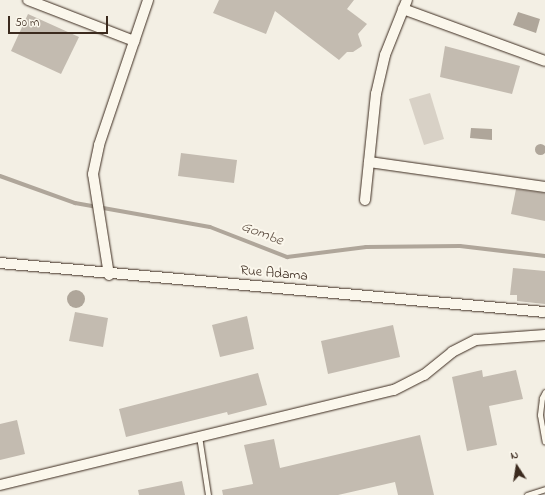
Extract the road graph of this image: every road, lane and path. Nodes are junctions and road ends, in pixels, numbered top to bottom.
1 (28, 0) edge
2 (148, 0) edge
3 (405, 5) edge
4 (134, 41) junction
5 (545, 61) edge
6 (369, 162) junction
7 (545, 187) edge
8 (365, 200) dead end
9 (0, 263) edge
10 (109, 275) junction
11 (545, 312) edge
12 (545, 335) edge
13 (545, 392) edge
14 (199, 436) junction
15 (545, 442) edge
16 (0, 485) edge
17 (545, 489) edge
18 (208, 495) edge
19 (527, 495) edge

1 - 4 street
2 - 4 street
3 - 5 street
3 - 6 street
4 - 10 street
6 - 7 street
6 - 8 street
9 - 10 street, Rue Adama
10 - 11 street, Rue Adama
12 - 14 street
13 - 15 lane
14 - 16 street
14 - 18 lane
17 - 19 lane

